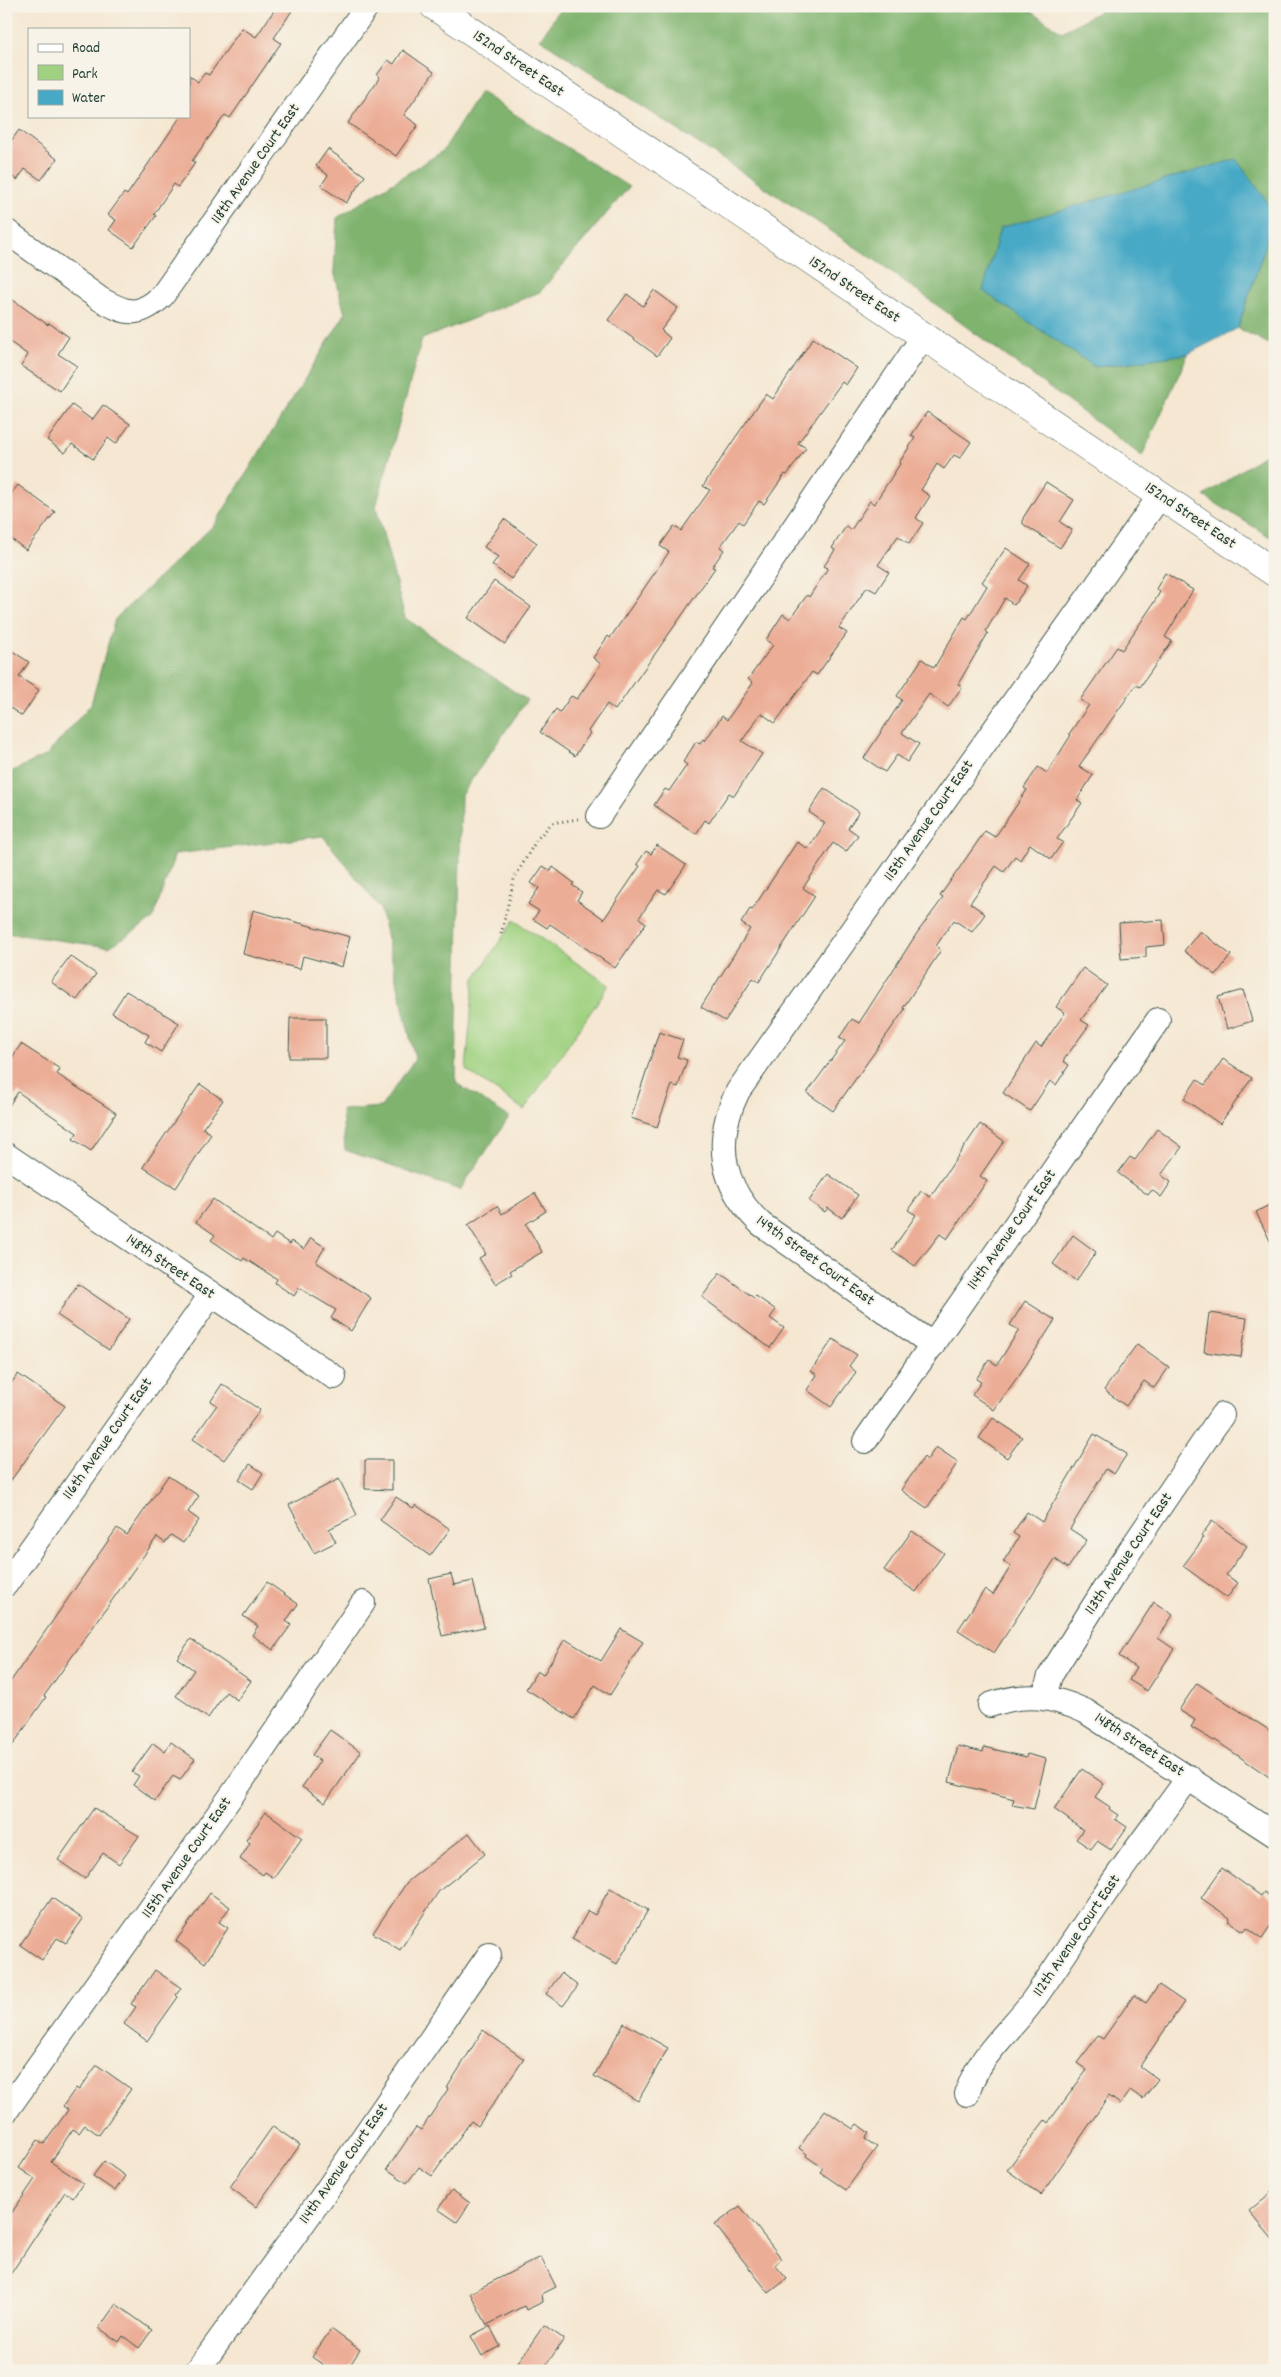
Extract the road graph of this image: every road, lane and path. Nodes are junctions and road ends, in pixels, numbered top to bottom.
1 (367, 6) edge
2 (434, 6) edge
3 (6, 231) edge
4 (923, 337) junction
5 (1160, 496) junction
6 (1275, 573) edge
7 (599, 816) joint
8 (501, 934) dead end
9 (1158, 1020) dead end
10 (6, 1155) edge
11 (724, 1156) joint
12 (211, 1295) junction
13 (933, 1345) junction
14 (334, 1377) dead end
15 (1222, 1415) dead end
16 (865, 1441) dead end
17 (6, 1584) edge
18 (363, 1603) dead end
19 (1044, 1696) junction
20 (990, 1705) dead end
21 (1189, 1778) junction
22 (1275, 1835) edge
23 (489, 1955) dead end
24 (967, 2094) dead end
25 (6, 2111) edge
26 (197, 2371) edge

1 - 3 street, 118th Avenue Court East
2 - 4 main road, 152nd Street East
4 - 5 main road, 152nd Street East
4 - 7 street
5 - 6 main road, 152nd Street East
5 - 11 street, 115th Avenue Court East
7 - 8 path
9 - 13 street, 114th Avenue Court East
10 - 12 street, 148th Street East
11 - 13 street, 149th Street Court East
12 - 14 street, 148th Street East
12 - 17 street, 116th Avenue Court East
13 - 16 street, 114th Avenue Court East
15 - 19 street, 113th Avenue Court East
18 - 25 street, 115th Avenue Court East
19 - 20 street, 148th Street East
19 - 21 street, 148th Street East
21 - 22 street, 148th Street East
21 - 24 street, 112th Avenue Court East
23 - 26 street, 114th Avenue Court East

